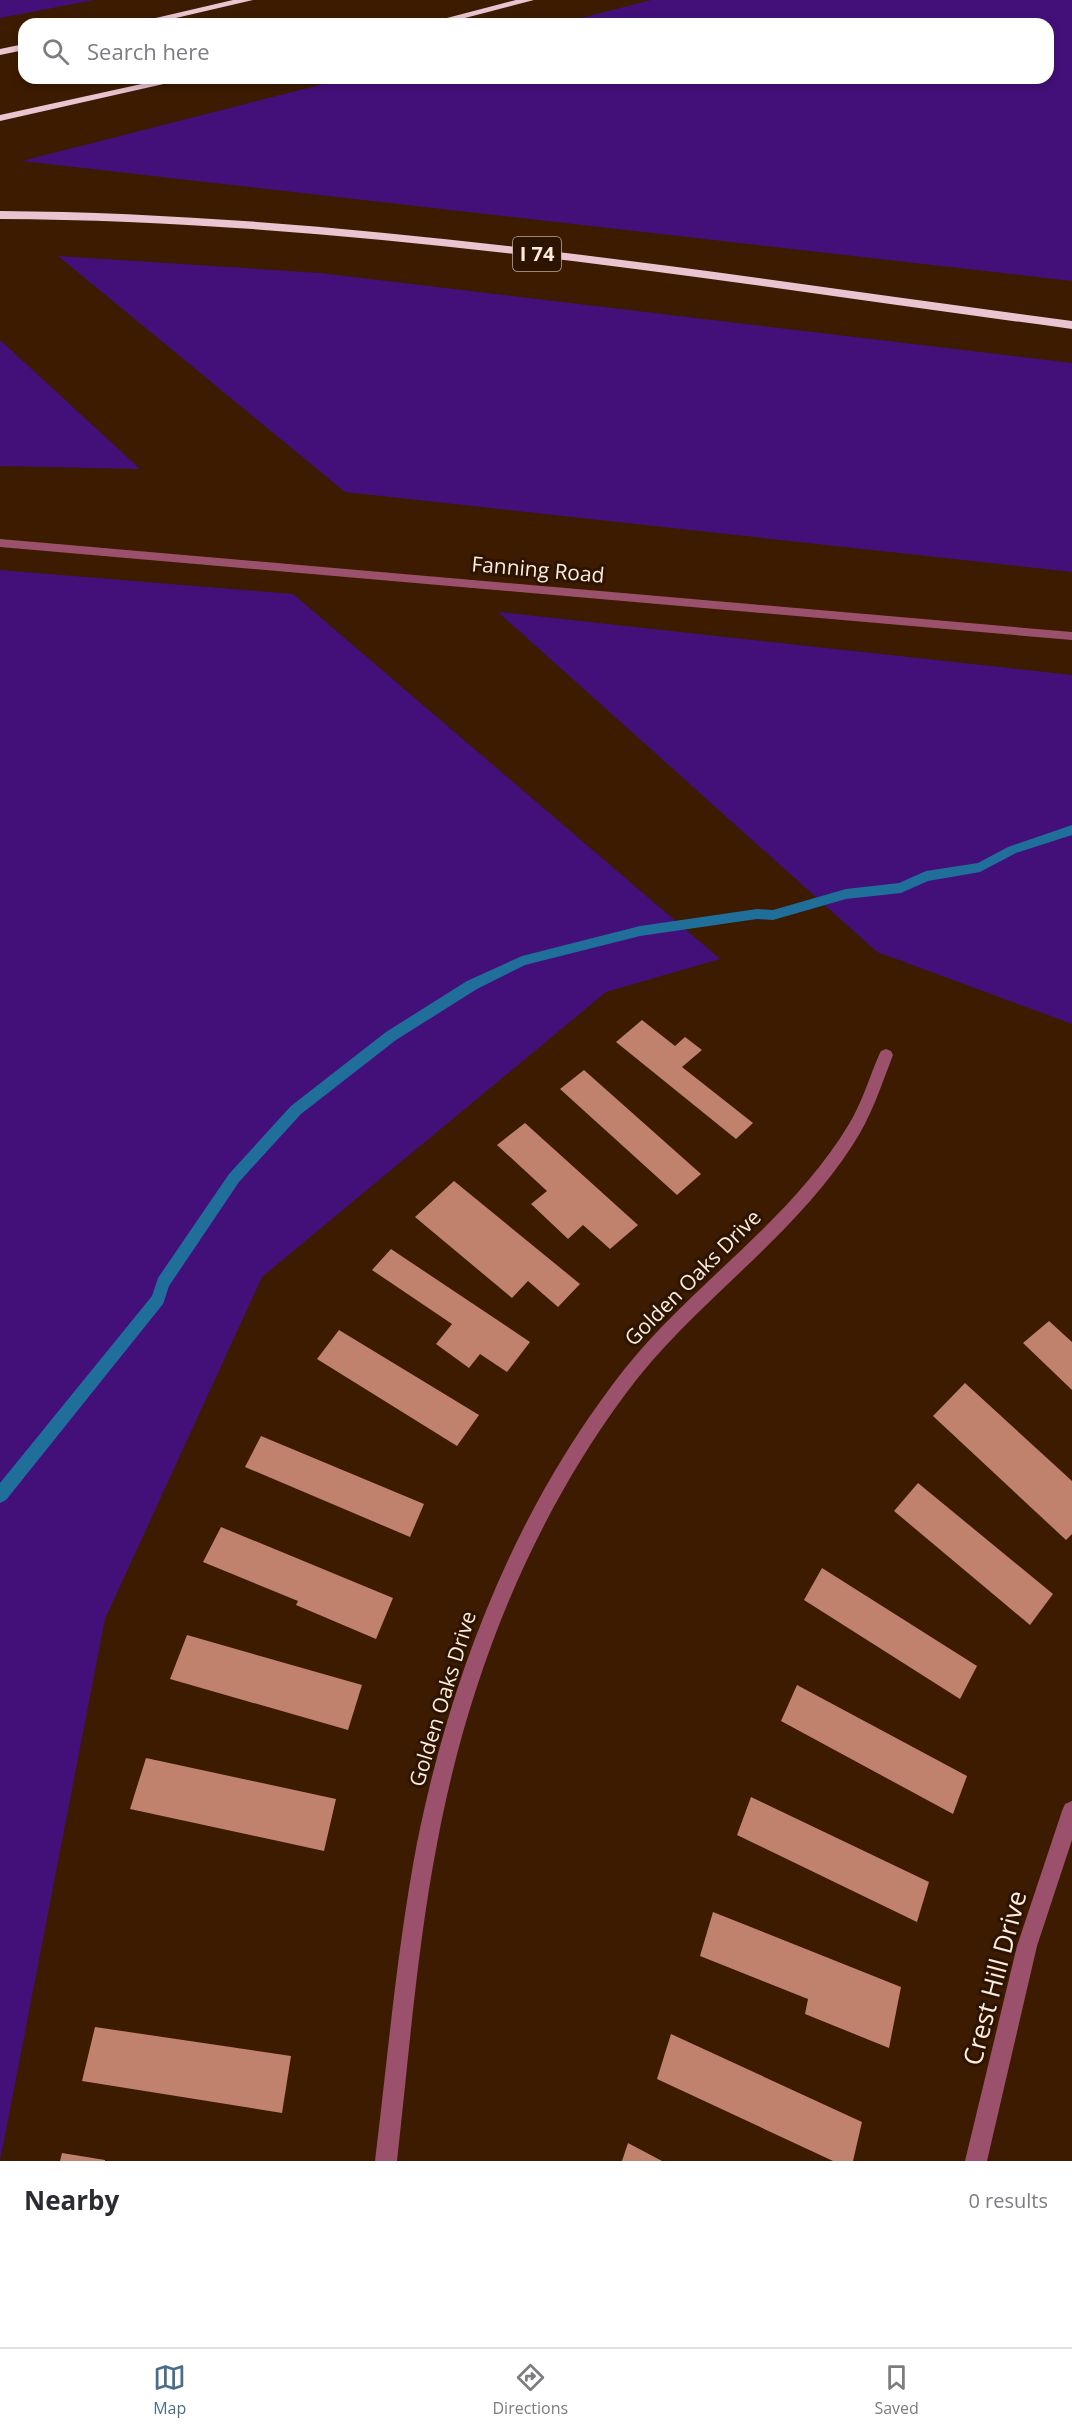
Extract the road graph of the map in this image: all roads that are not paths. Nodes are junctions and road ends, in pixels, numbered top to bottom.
1 (248, 0) edge
2 (529, 0) edge
3 (163, 18) edge
4 (454, 18) edge
5 (18, 48) edge
6 (0, 52) edge
7 (156, 84) edge
8 (0, 118) edge
9 (0, 215) edge
10 (1072, 325) edge
11 (0, 543) edge
12 (1072, 636) edge
13 (886, 1055) dead end
14 (1072, 1811) edge
15 (386, 2161) edge
16 (976, 2161) edge

1 - 3 highway
2 - 4 highway
5 - 6 highway
7 - 8 highway
9 - 10 highway, I 74
11 - 12 street, Fanning Road
13 - 15 street, Golden Oaks Drive
14 - 16 street, Crest Hill Drive

